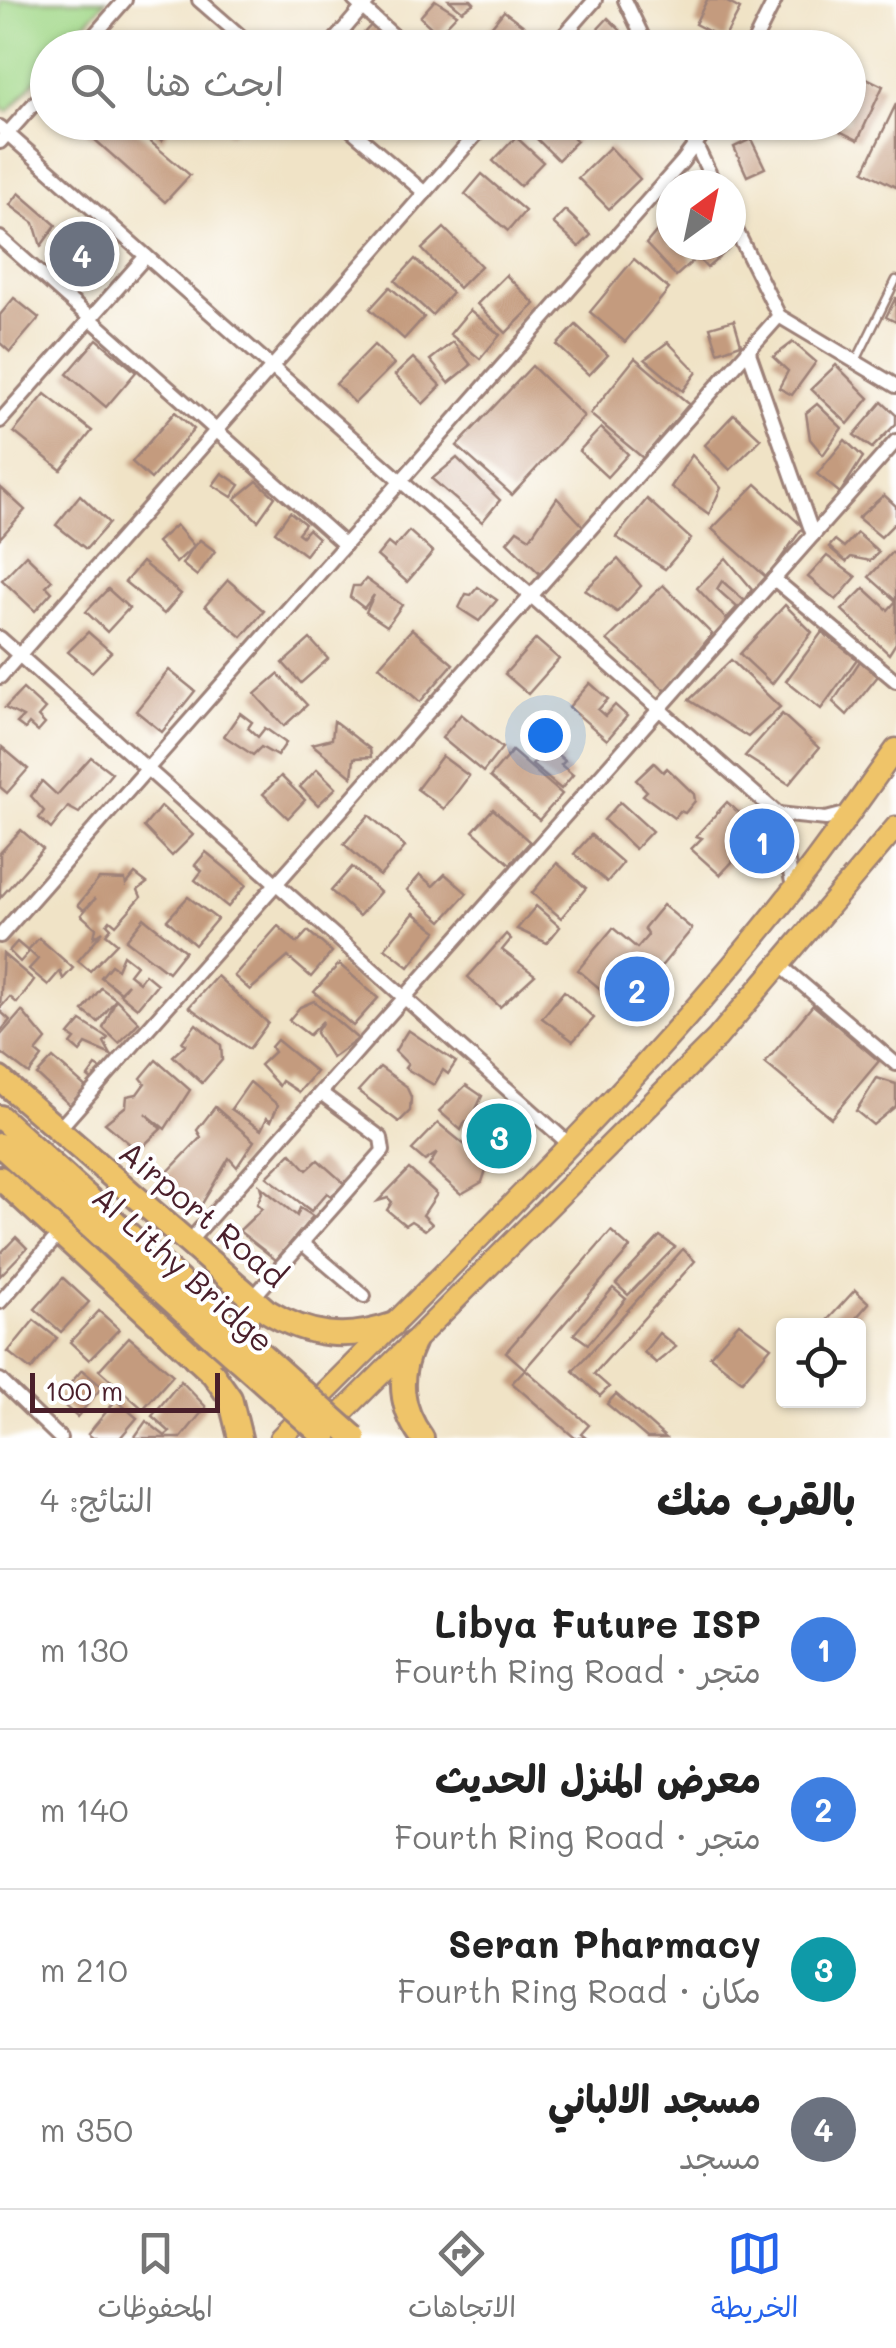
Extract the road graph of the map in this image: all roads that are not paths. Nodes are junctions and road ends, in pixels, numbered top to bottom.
1 (126, 0) edge
2 (199, 0) edge
3 (594, 0) edge
4 (625, 0) edge
5 (775, 0) edge
6 (362, 3) edge
7 (100, 30) edge
8 (233, 30) edge
9 (342, 30) edge
10 (390, 30) edge
11 (568, 30) edge
12 (639, 30) edge
13 (759, 30) edge
14 (30, 106) edge
15 (2, 134) edge
16 (363, 140) edge
17 (471, 140) edge
18 (693, 140) edge
19 (700, 140) edge
20 (696, 146) junction
21 (708, 170) edge
22 (425, 193) junction
23 (0, 238) edge
24 (746, 250) edge
25 (146, 256) junction
26 (896, 280) edge
27 (779, 316) junction
28 (90, 318) junction
29 (748, 350) junction
30 (856, 362) junction
31 (272, 368) junction
32 (896, 386) edge
33 (0, 420) edge
34 (216, 431) junction
35 (896, 441) edge
36 (401, 481) junction
37 (813, 535) junction
38 (345, 545) junction
39 (774, 580) junction
40 (531, 596) junction
41 (0, 638) edge
42 (19, 655) junction
43 (0, 677) edge
44 (896, 681) edge
45 (659, 710) junction
46 (896, 749) edge
47 (147, 769) junction
48 (896, 769) edge
49 (896, 810) edge
50 (853, 811) junction
51 (778, 814) junction
52 (896, 827) edge
53 (815, 861) junction
54 (276, 884) junction
55 (793, 890) junction
56 (836, 900) junction
57 (0, 936) edge
58 (780, 965) junction
59 (405, 998) junction
60 (896, 1064) edge
61 (0, 1079) edge
62 (321, 1092) junction
63 (0, 1117) edge
64 (58, 1130) junction
65 (568, 1143) junction
66 (0, 1145) edge
67 (0, 1178) edge
68 (60, 1233) junction
69 (302, 1242) junction
70 (187, 1244) junction
71 (364, 1296) dead end
72 (250, 1300) junction
73 (0, 1302) edge
74 (392, 1325) junction
75 (413, 1343) junction
76 (195, 1358) junction
77 (0, 1380) edge
78 (60, 1438) edge
79 (240, 1438) edge
80 (280, 1438) edge
81 (317, 1438) edge
82 (326, 1438) edge
83 (356, 1438) edge
84 (422, 1438) edge

1 - 7 street
2 - 8 street
3 - 11 street
4 - 12 street
5 - 13 street
6 - 9 street
6 - 10 street
14 - 15 street
15 - 25 street
16 - 22 street
17 - 22 street
18 - 20 street
19 - 20 street
20 - 21 street
20 - 36 street
22 - 31 street
23 - 28 street
24 - 27 street
25 - 28 street
25 - 31 street
26 - 30 lane
27 - 29 street
27 - 30 street
28 - 33 street
28 - 34 street
29 - 37 street
29 - 40 street
30 - 32 street
31 - 34 street
31 - 36 street
34 - 38 street
34 - 42 street
35 - 37 street
36 - 38 street
36 - 40 street
37 - 39 street
38 - 47 street
39 - 44 street
39 - 45 street
40 - 45 street
40 - 54 street
41 - 42 street
42 - 43 street
42 - 47 street
45 - 51 street
45 - 59 street
46 - 50 main road
47 - 54 street
47 - 57 street
48 - 53 main road
49 - 56 main road
50 - 51 street
50 - 53 main road
51 - 55 street
52 - 56 main road
53 - 55 main road
54 - 59 street
54 - 64 street
55 - 65 main road
56 - 58 main road
58 - 60 street
58 - 75 main road
59 - 62 street
59 - 65 street
61 - 64 highway, Airport Road
62 - 69 street
62 - 70 street
63 - 83 highway, Al Lithy Bridge, bridge
64 - 70 highway, Airport Road
65 - 74 main road
66 - 82 highway, Al Lithy Bridge, bridge
67 - 68 highway
68 - 73 street
68 - 76 highway
69 - 71 street
69 - 72 street
70 - 72 highway, Airport Road
72 - 74 highway, Airport Road
72 - 76 highway
74 - 80 main road
75 - 81 main road
75 - 84 highway
76 - 79 highway
77 - 78 street

